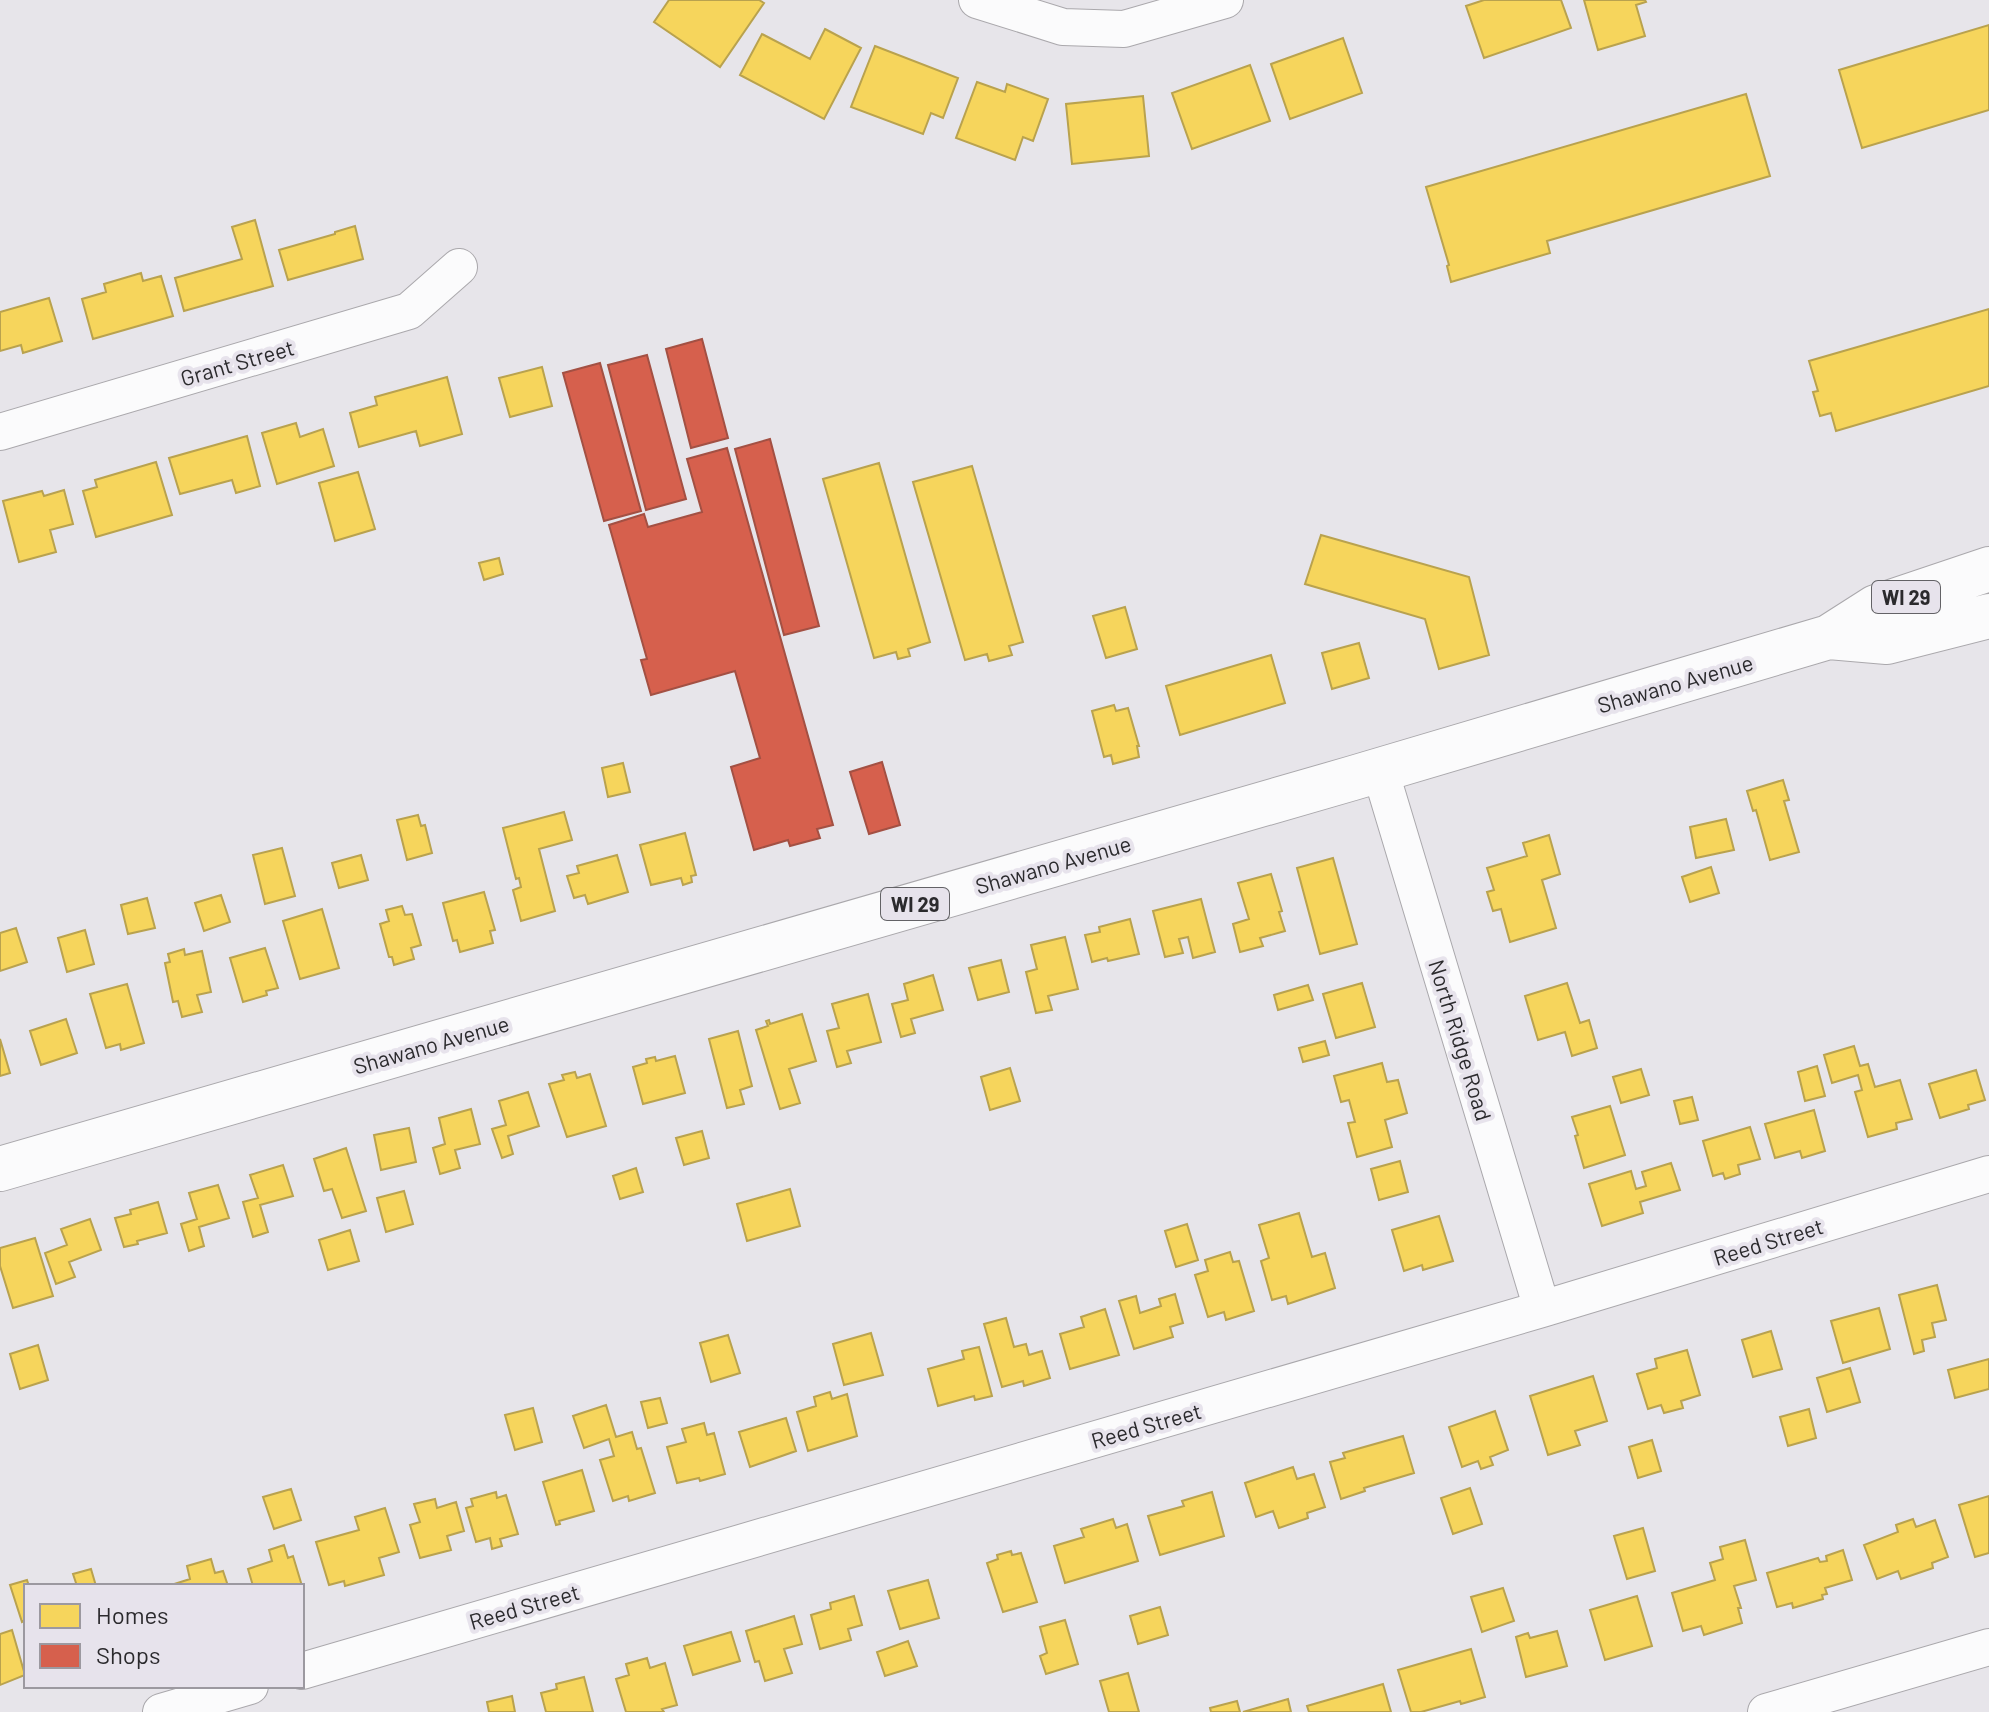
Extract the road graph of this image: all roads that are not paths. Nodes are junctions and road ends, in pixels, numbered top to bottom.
1 (977, 0) edge
2 (1225, 0) edge
3 (459, 267) dead end
4 (0, 432) edge
5 (1989, 569) edge
6 (1989, 616) edge
7 (1829, 637) junction
8 (1380, 770) junction
9 (0, 1169) edge
10 (1989, 1174) edge
11 (1542, 1309) junction
12 (1989, 1647) edge
13 (304, 1670) edge
14 (243, 1688) edge
15 (161, 1712) edge
16 (1766, 1712) edge

1 - 2 street
3 - 4 street, Grant Street
5 - 7 main road, Shawano Avenue / WI 29
6 - 7 main road, Shawano Avenue / WI 29
7 - 8 main road, Shawano Avenue / WI 29
8 - 9 main road, Shawano Avenue / WI 29
8 - 11 street, North Ridge Road
10 - 11 street, Reed Street
11 - 13 street, Reed Street
12 - 16 street
14 - 15 street

